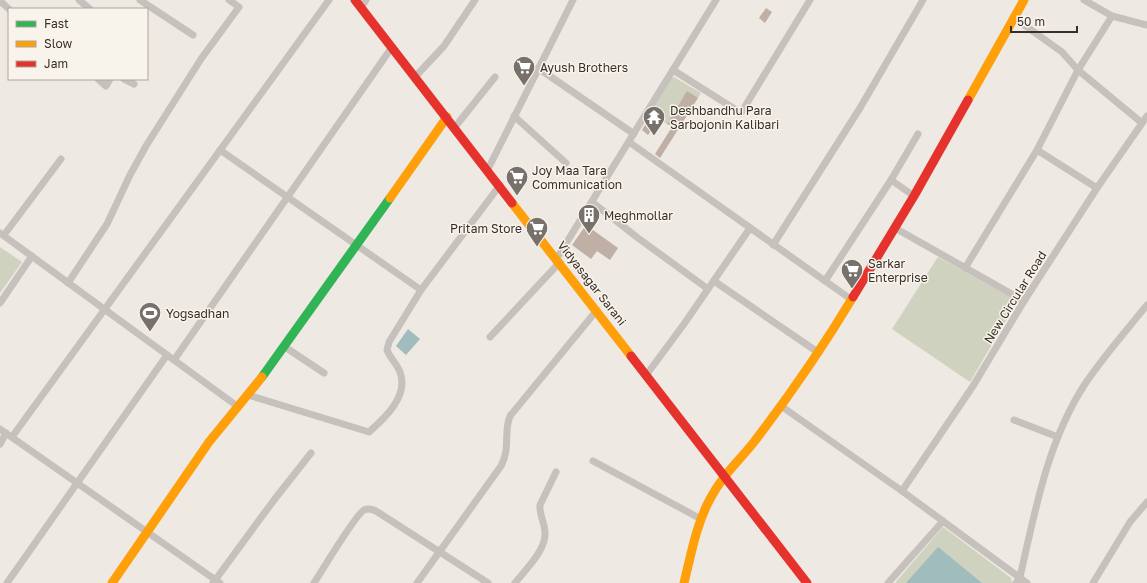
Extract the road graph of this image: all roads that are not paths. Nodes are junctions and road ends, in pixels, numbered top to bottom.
1 (79, 0) edge
2 (140, 0) edge
3 (229, 0) edge
4 (329, 0) edge
5 (356, 0) edge
6 (475, 0) edge
7 (572, 0) edge
8 (716, 0) edge
9 (810, 0) edge
10 (923, 0) edge
11 (1024, 0) edge
12 (1084, 0) edge
13 (0, 1) edge
14 (364, 4) edge
15 (8, 8) edge
16 (89, 8) edge
17 (1112, 16) junction
18 (1014, 17) junction
19 (1147, 25) edge
20 (194, 35) dead end
21 (392, 48) junction
22 (538, 68) junction
23 (673, 70) junction
24 (1078, 70) junction
25 (415, 77) junction
26 (495, 77) dead end
27 (99, 80) edge
28 (109, 80) edge
29 (126, 80) edge
30 (134, 84) dead end
31 (514, 116) junction
32 (1147, 116) edge
33 (447, 117) junction
34 (1142, 123) junction
35 (455, 127) junction
36 (634, 134) junction
37 (918, 134) dead end
38 (629, 142) junction
39 (220, 150) junction
40 (1038, 150) junction
41 (61, 159) dead end
42 (566, 163) dead end
43 (488, 169) junction
44 (891, 180) junction
45 (500, 185) junction
46 (1097, 188) junction
47 (914, 196) junction
48 (288, 197) junction
49 (592, 202) junction
50 (750, 228) junction
51 (895, 228) junction
52 (2, 234) edge
53 (773, 244) junction
54 (358, 246) junction
55 (32, 256) junction
56 (558, 260) junction
57 (965, 268) junction
58 (714, 281) junction
59 (825, 281) junction
60 (68, 282) junction
61 (708, 289) junction
62 (421, 290) junction
63 (852, 300) junction
64 (1024, 301) junction
65 (0, 303) edge
66 (1147, 305) edge
67 (105, 310) junction
68 (597, 310) junction
69 (490, 337) dead end
70 (285, 347) junction
71 (819, 353) junction
72 (167, 355) junction
73 (174, 360) junction
74 (324, 373) dead end
75 (647, 374) junction
76 (248, 395) junction
77 (237, 406) junction
78 (780, 406) junction
79 (1014, 420) dead end
80 (6, 433) edge
81 (1058, 437) junction
82 (0, 444) edge
83 (311, 453) dead end
84 (593, 461) dead end
85 (556, 472) dead end
86 (725, 475) junction
87 (78, 484) junction
88 (902, 491) junction
89 (1147, 502) edge
90 (701, 519) junction
91 (943, 521) junction
92 (147, 532) junction
93 (440, 551) junction
94 (1018, 580) edge
95 (216, 582) edge
96 (7, 583) edge
97 (112, 583) edge
98 (314, 583) edge
99 (417, 583) edge
100 (488, 583) edge
101 (515, 583) edge
102 (684, 583) edge
103 (807, 583) edge
104 (888, 583) edge
105 (1027, 583) edge
106 (1094, 583) edge

1 - 16 street
2 - 20 street
3 - 60 street
4 - 39 street
5 - 14 street, Vidyasagar Sarani
6 - 25 street
7 - 22 street
8 - 23 street
9 - 23 street
10 - 53 street
11 - 18 street
12 - 17 street
13 - 15 street
14 - 21 street, Vidyasagar Sarani
17 - 19 street
17 - 24 street
18 - 24 street
18 - 47 street
21 - 25 street, Vidyasagar Sarani
21 - 48 street
22 - 31 street
22 - 36 street
23 - 36 street
24 - 34 street
24 - 40 street
25 - 33 street, Vidyasagar Sarani
26 - 35 street
27 - 28 street
29 - 30 street
31 - 42 street
31 - 43 street
32 - 34 street, New Circular Road
33 - 35 street, Vidyasagar Sarani
33 - 54 street
34 - 46 street, New Circular Road
35 - 43 street, Vidyasagar Sarani
36 - 38 street
37 - 44 street
38 - 49 street
38 - 50 street
39 - 48 street
39 - 67 street
40 - 46 street
40 - 57 street
41 - 52 street
43 - 45 street, Vidyasagar Sarani
44 - 47 street
44 - 59 street
45 - 56 street, Vidyasagar Sarani
45 - 62 street
46 - 64 street, New Circular Road
47 - 51 street
48 - 54 street
48 - 73 street
49 - 56 street
49 - 61 street
50 - 53 street
50 - 58 street
51 - 57 street
51 - 63 street
52 - 55 street
53 - 59 street
54 - 62 street
54 - 70 street
55 - 60 street
55 - 65 street
56 - 68 street, Vidyasagar Sarani
56 - 69 street
57 - 64 street
58 - 61 street
58 - 71 street
59 - 63 street
60 - 67 street
61 - 75 street
62 - 76 street
63 - 71 street
64 - 88 street, New Circular Road
66 - 81 street
67 - 72 street
67 - 80 street
68 - 75 street, Vidyasagar Sarani
68 - 93 street
70 - 74 street
70 - 76 street
71 - 78 street
72 - 73 street
72 - 87 street
73 - 77 street
75 - 86 street, Vidyasagar Sarani
76 - 77 street
77 - 92 street
78 - 86 street
78 - 88 street
79 - 81 street
80 - 82 street
80 - 87 street
81 - 94 street
83 - 95 street
84 - 90 street
85 - 101 street
86 - 90 street
86 - 103 street, Vidyasagar Sarani
87 - 92 street
87 - 96 street
88 - 91 street
89 - 106 street
90 - 102 street
91 - 94 street
91 - 104 street
92 - 95 street
92 - 97 street
93 - 98 street
93 - 99 street
93 - 100 street
94 - 105 street

